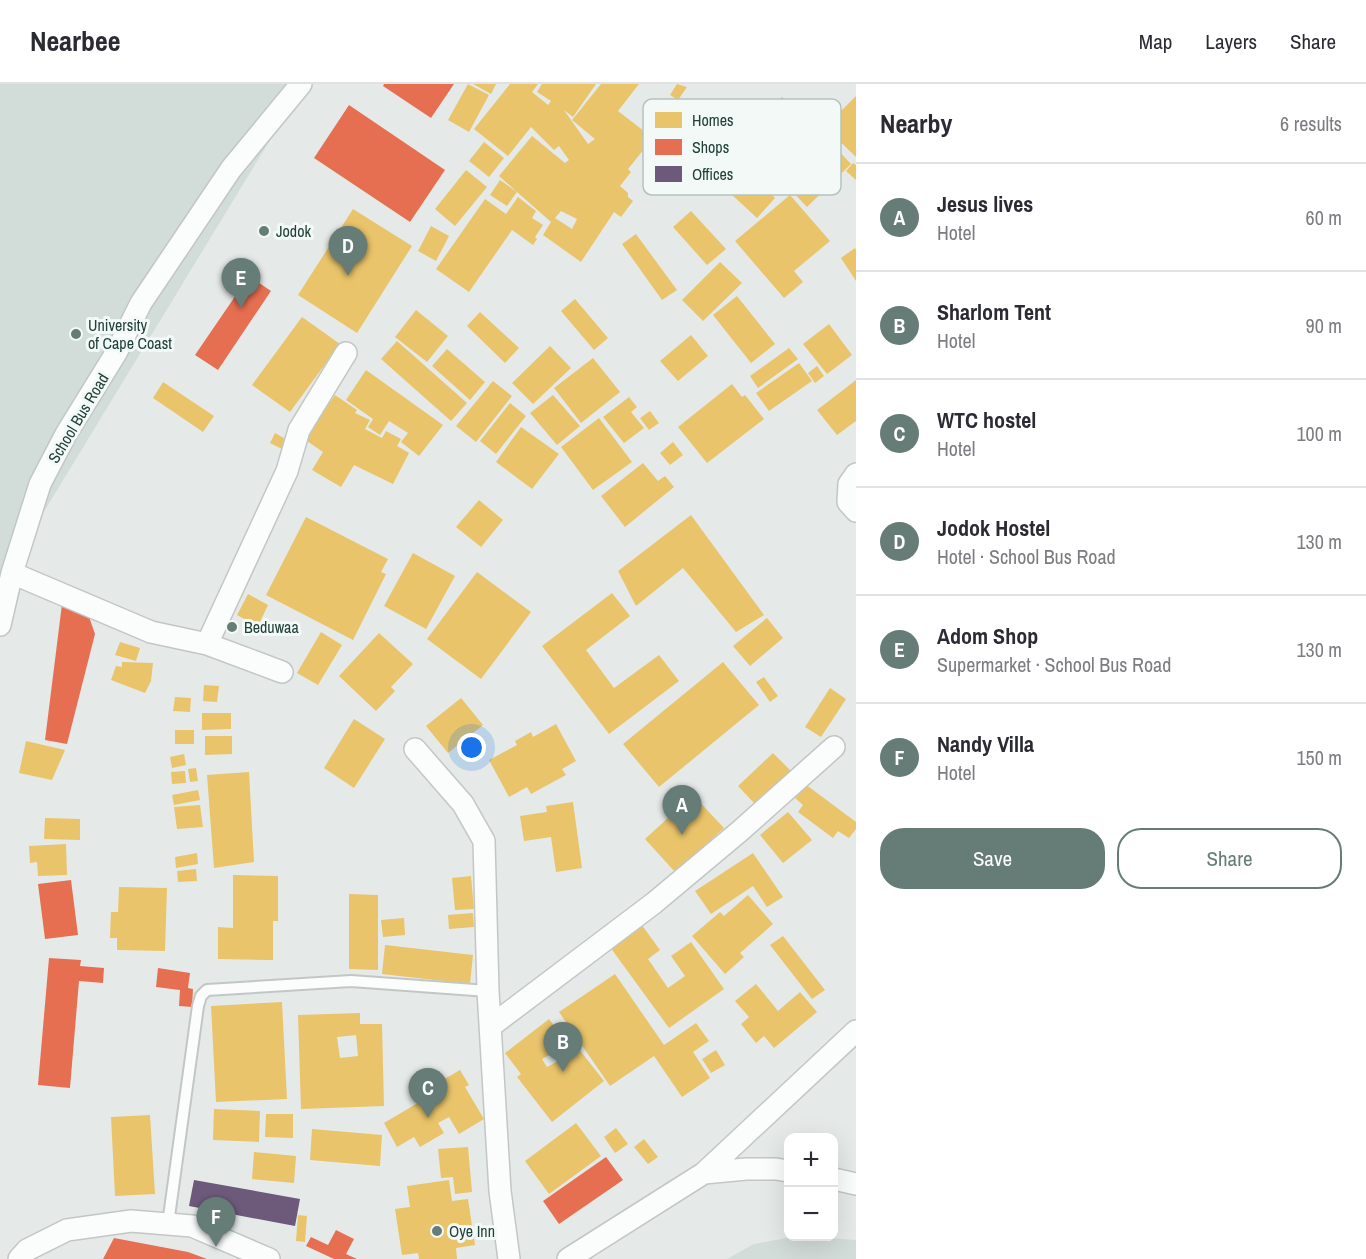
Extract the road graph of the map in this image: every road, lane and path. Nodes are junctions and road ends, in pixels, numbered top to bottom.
1 (301, 84) edge
2 (346, 354) dead end
3 (856, 474) edge
4 (856, 511) edge
5 (12, 573) junction
6 (0, 625) edge
7 (207, 644) junction
8 (282, 672) dead end
9 (834, 747) dead end
10 (415, 749) dead end
11 (488, 991) junction
12 (490, 1026) junction
13 (856, 1031) edge
14 (784, 1170) edge
15 (704, 1173) junction
16 (838, 1180) edge
17 (856, 1184) edge
18 (168, 1224) junction
19 (19, 1259) edge
20 (269, 1259) edge
21 (509, 1259) edge
22 (568, 1259) edge

1 - 5 street, School Bus Road
2 - 7 street
3 - 4 street
5 - 6 street, School Bus Road
5 - 7 street
7 - 8 street
9 - 12 street
10 - 11 street
11 - 12 street
11 - 18 lane
12 - 21 street
13 - 15 street
14 - 15 street
15 - 22 street
16 - 17 street
18 - 19 street
18 - 20 street

